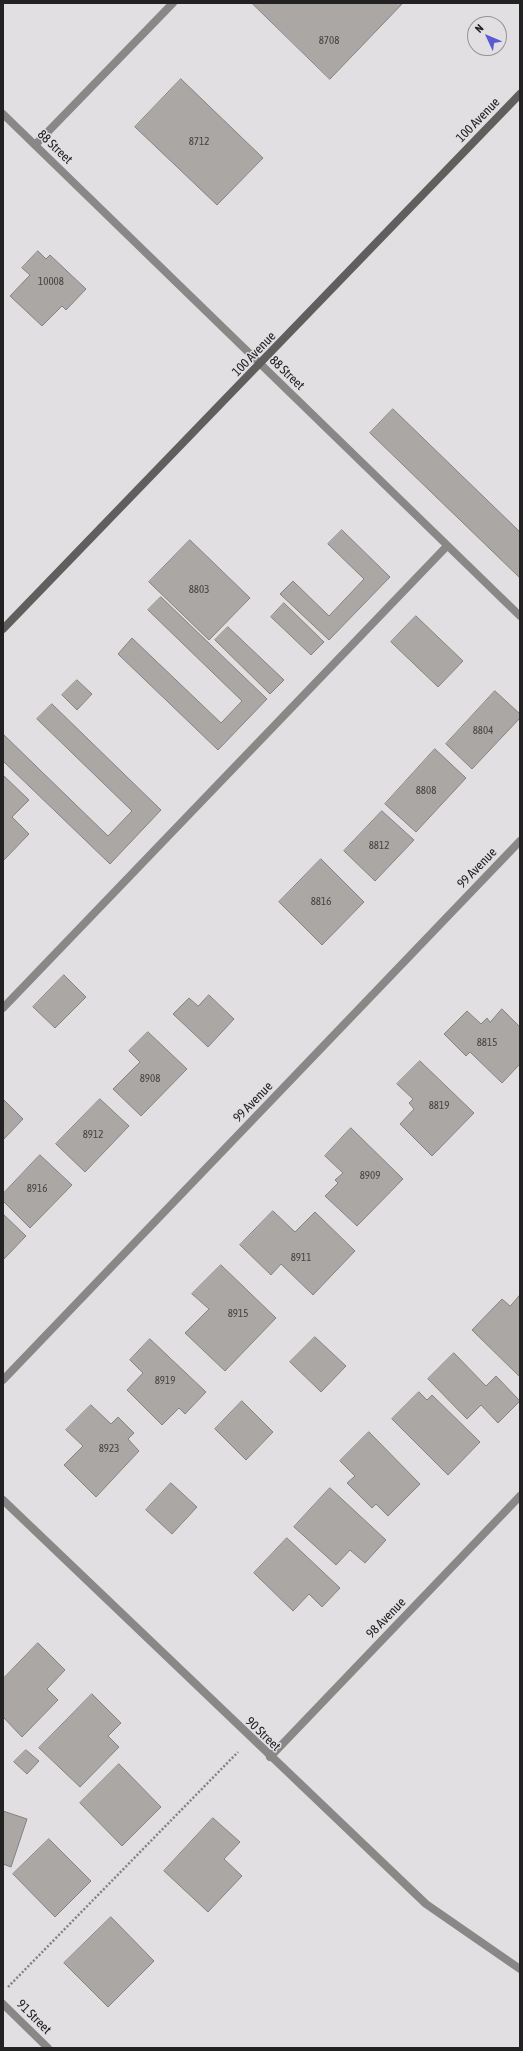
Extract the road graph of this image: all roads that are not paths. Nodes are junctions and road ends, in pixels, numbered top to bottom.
1 (173, 3) edge
2 (520, 94) edge
3 (3, 114) edge
4 (35, 145) junction
5 (260, 364) junction
6 (447, 546) junction
7 (520, 616) edge
8 (3, 629) edge
9 (520, 841) edge
10 (3, 1008) edge
11 (3, 1380) edge
12 (520, 1496) edge
13 (3, 1500) edge
14 (270, 1757) junction
15 (520, 1969) edge
16 (3, 2004) edge
17 (48, 2048) edge

1 - 4 street
2 - 5 main road, 100 Avenue
3 - 4 street, 88 Street
4 - 5 street, 88 Street
5 - 6 street, 88 Street
5 - 8 main road, 100 Avenue
6 - 7 street, 88 Street
6 - 10 street
9 - 11 street, 99 Avenue
12 - 14 street, 98 Avenue
13 - 14 street, 90 Street
14 - 15 street, 90 Street
16 - 17 street, 91 Street

